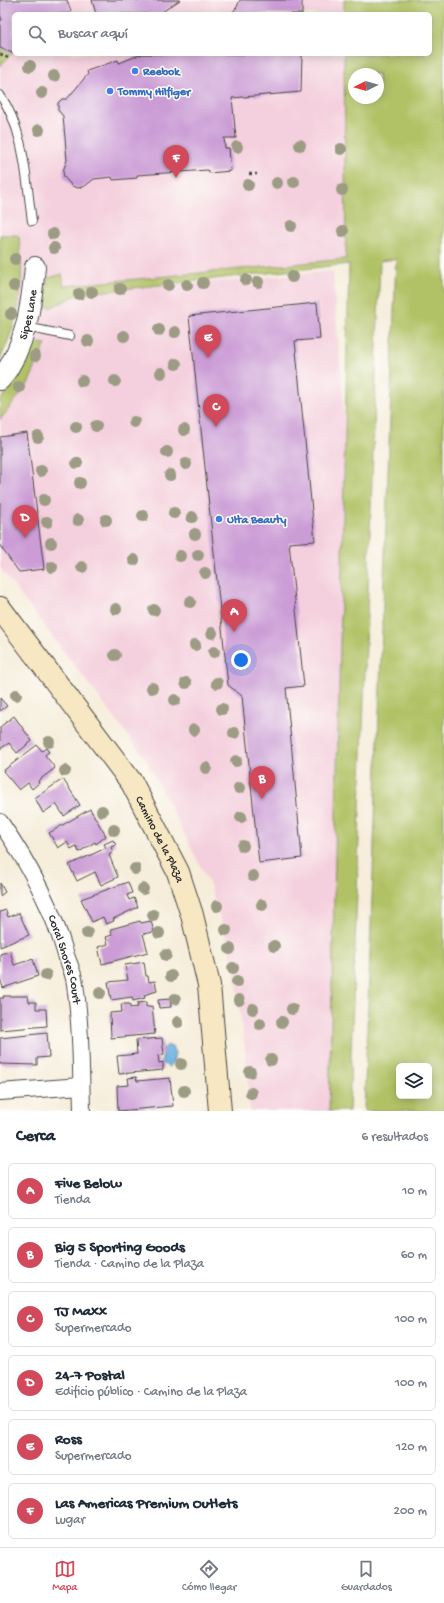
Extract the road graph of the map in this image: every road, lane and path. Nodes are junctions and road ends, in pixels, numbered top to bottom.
1 (0, 54) edge
2 (8, 58) dead end
3 (0, 95) edge
4 (249, 174) dead end
5 (257, 174) dead end
6 (32, 221) dead end
7 (35, 267) dead end
8 (26, 327) junction
9 (70, 336) dead end
10 (0, 380) edge
11 (0, 608) edge
12 (0, 822) edge
13 (81, 1086) junction
14 (0, 1092) edge
15 (82, 1111) edge
16 (220, 1111) edge

1 - 2 path
3 - 6 lane
4 - 5 path
7 - 8 street, Sipes Lane
8 - 9 lane
8 - 10 street, Sipes Lane
11 - 16 main road, Camino de la Plaza
12 - 13 street, Coral Shores Court
13 - 14 street
13 - 15 street, Coral Shores Court

